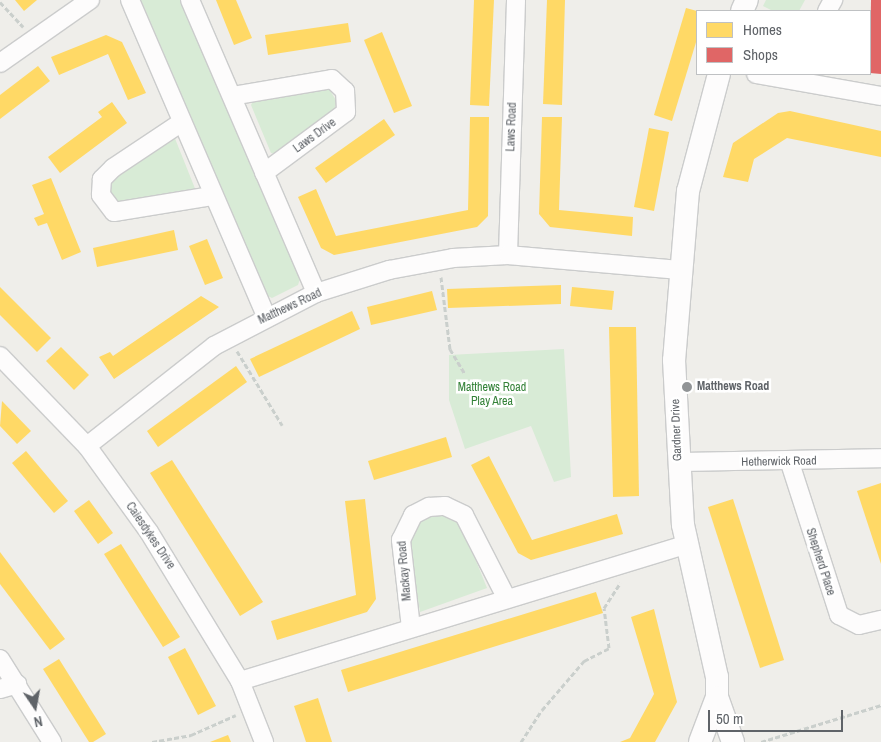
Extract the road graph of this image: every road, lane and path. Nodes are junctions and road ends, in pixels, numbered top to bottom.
1 (90, 0) edge
2 (130, 0) edge
3 (190, 0) edge
4 (516, 0) edge
5 (0, 2) edge
6 (32, 37) junction
7 (0, 63) edge
8 (719, 75) edge
9 (766, 75) edge
10 (794, 78) edge
11 (232, 96) junction
12 (881, 96) edge
13 (182, 122) junction
14 (264, 173) junction
15 (212, 196) junction
16 (508, 255) junction
17 (439, 261) junction
18 (679, 270) junction
19 (316, 293) junction
20 (266, 316) junction
21 (228, 338) junction
22 (0, 356) edge
23 (466, 374) dead end
24 (282, 425) dead end
25 (88, 446) junction
26 (881, 458) edge
27 (678, 462) junction
28 (790, 463) junction
29 (686, 544) junction
30 (623, 562) junction
31 (506, 597) junction
32 (881, 620) edge
33 (411, 628) junction
34 (0, 659) edge
35 (240, 682) junction
36 (18, 684) junction
37 (0, 690) edge
38 (717, 697) junction
39 (881, 705) edge
40 (250, 708) junction
41 (52, 742) edge
42 (152, 742) edge
43 (264, 742) edge
44 (521, 742) edge
45 (700, 742) edge
46 (733, 742) edge
47 (761, 742) edge

1 - 6 street
2 - 13 street
3 - 11 street
4 - 16 street, Laws Road
5 - 6 path
6 - 7 street
8 - 18 street, Gardner Drive
9 - 10 street
10 - 12 street
11 - 14 street
11 - 14 street, Laws Drive
13 - 15 street
13 - 15 street
14 - 19 street
15 - 20 street
16 - 17 street, Matthews Road
16 - 18 street, Matthews Road
17 - 19 street, Matthews Road
17 - 23 path
18 - 27 street, Gardner Drive
19 - 20 street, Matthews Road
20 - 21 street, Matthews Road
21 - 24 path
21 - 25 street, Matthews Road
22 - 25 street, Caiesdykes Drive
25 - 35 street, Caiesdykes Drive
26 - 28 street, Hetherwick Road
27 - 28 street, Hetherwick Road
27 - 29 street, Gardner Drive
28 - 32 street, Shepherd Place
29 - 30 street
29 - 38 street, Gardner Drive
30 - 31 street
30 - 44 path
31 - 33 street
31 - 33 street, Mackay Road
33 - 35 street
34 - 36 street
35 - 40 street, Caiesdykes Drive
36 - 37 street
36 - 41 street
38 - 45 street, Gardner Drive
38 - 46 street, Gardner Drive
39 - 47 path
40 - 42 path
40 - 43 street, Caiesdykes Drive

